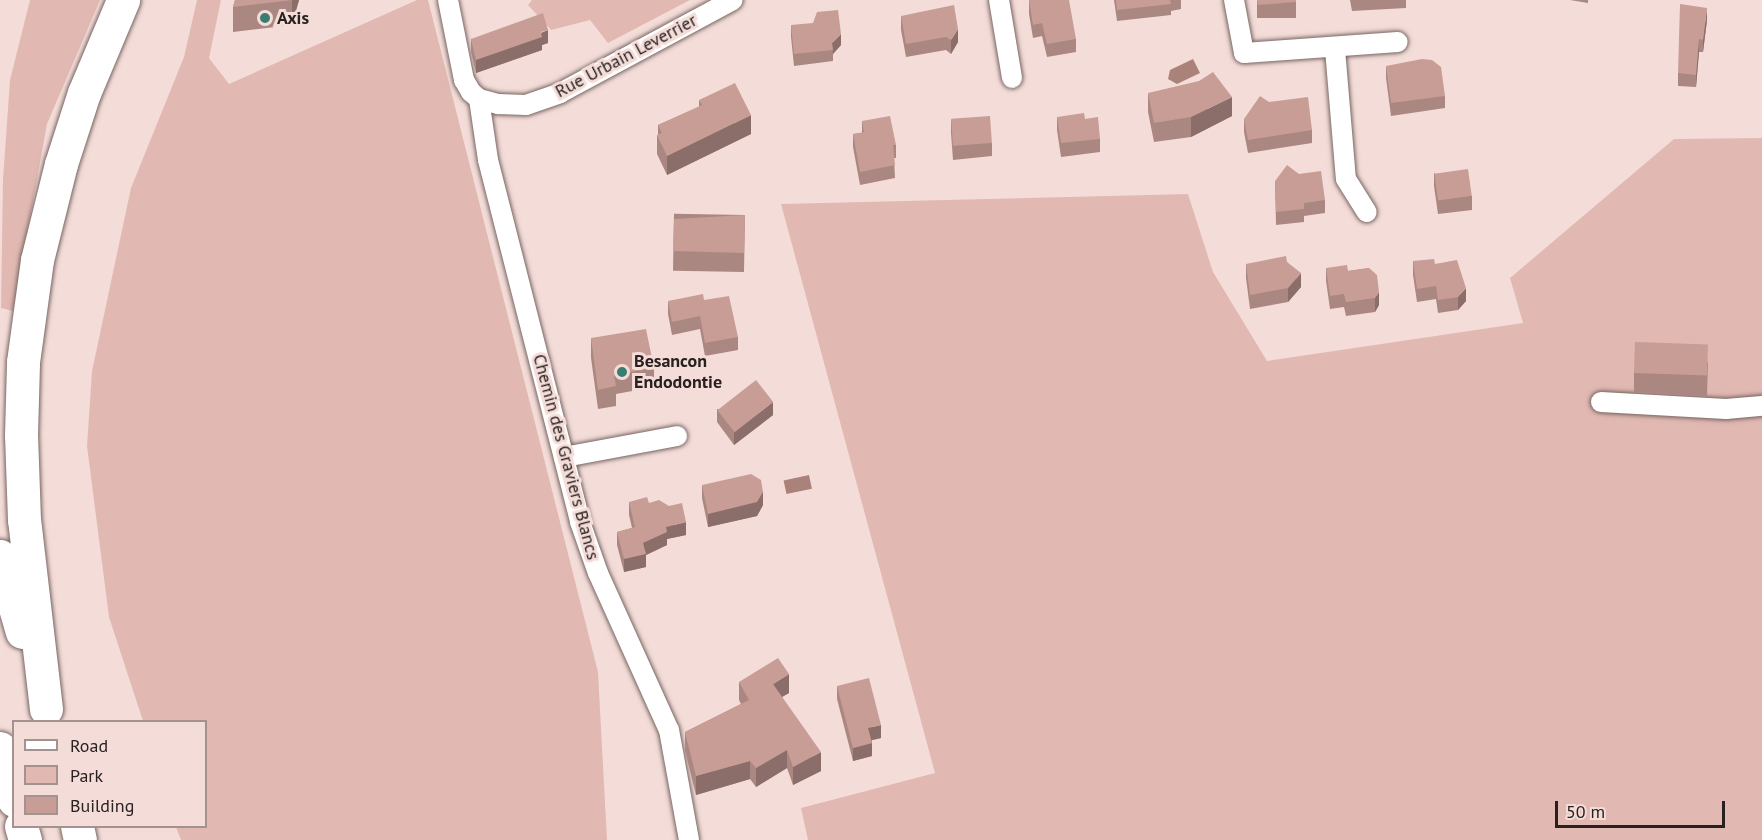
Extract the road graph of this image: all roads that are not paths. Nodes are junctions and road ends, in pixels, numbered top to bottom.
1 (123, 0) edge
2 (448, 0) edge
3 (733, 0) edge
4 (999, 0) edge
5 (1234, 0) edge
6 (1398, 42) dead end
7 (1335, 49) junction
8 (1012, 78) dead end
9 (479, 99) junction
10 (1367, 212) dead end
11 (1601, 402) dead end
12 (1762, 406) edge
13 (677, 436) dead end
14 (564, 457) junction
15 (0, 556) edge
16 (47, 715) edge
17 (0, 748) edge
18 (12, 793) edge
19 (689, 840) edge

1 - 16 highway
2 - 9 street
3 - 9 street, Rue Urbain Leverrier
4 - 8 street
5 - 7 street
6 - 7 street
7 - 10 street
9 - 14 street, Chemin des Graviers Blancs
11 - 12 street
13 - 14 street
14 - 19 street, Chemin des Graviers Blancs
15 - 16 highway
17 - 18 highway

